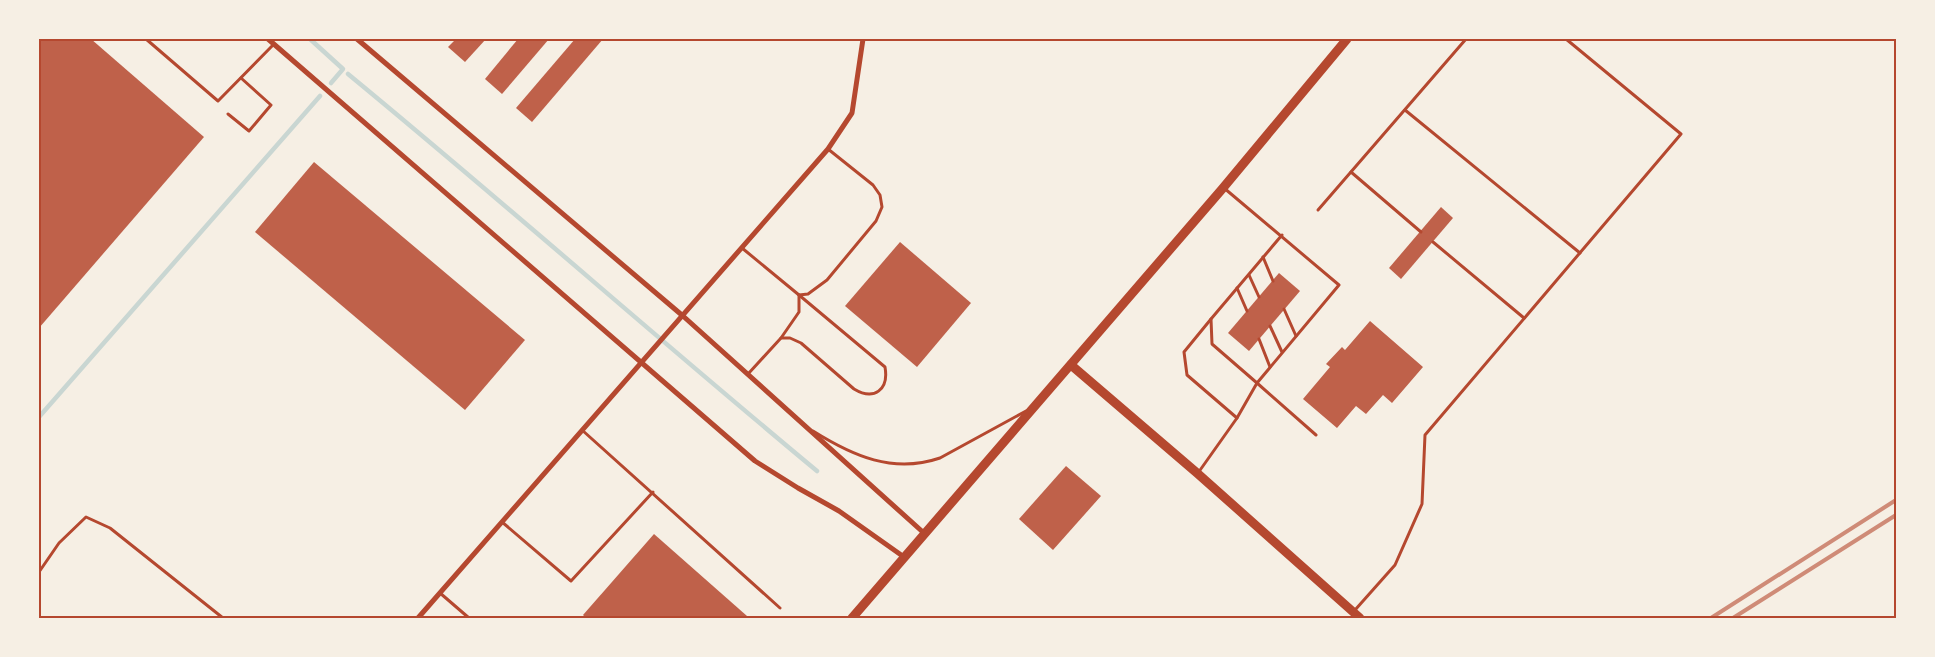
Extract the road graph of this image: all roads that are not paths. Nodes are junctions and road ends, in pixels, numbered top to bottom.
1 (146, 39) edge
2 (268, 39) edge
3 (357, 39) edge
4 (863, 39) edge
5 (1347, 39) edge
6 (1466, 39) edge
7 (1566, 39) edge
8 (274, 44) junction
9 (241, 78) junction
10 (1405, 110) junction
11 (228, 114) dead end
12 (828, 149) junction
13 (1351, 172) junction
14 (1223, 188) junction
15 (1318, 210) dead end
16 (1421, 232) dead end
17 (1282, 235) junction
18 (1433, 242) dead end
19 (742, 248) junction
20 (1580, 253) junction
21 (1263, 257) junction
22 (1249, 274) junction
23 (1273, 281) dead end
24 (1237, 288) junction
25 (798, 295) junction
26 (1259, 297) dead end
27 (1284, 309) dead end
28 (1247, 311) dead end
29 (683, 316) junction
30 (1524, 318) junction
31 (1211, 319) junction
32 (1270, 326) dead end
33 (1296, 337) junction
34 (782, 338) junction
35 (1259, 339) dead end
36 (1282, 352) junction
37 (641, 362) junction
38 (1071, 365) junction
39 (1270, 367) junction
40 (748, 374) junction
41 (1256, 383) junction
42 (1034, 407) junction
43 (1237, 418) junction
44 (801, 423) junction
45 (582, 430) junction
46 (1316, 435) dead end
47 (1197, 473) junction
48 (653, 492) junction
49 (502, 522) junction
50 (925, 534) junction
51 (904, 558) junction
52 (39, 572) edge
53 (440, 593) junction
54 (780, 608) dead end
55 (1356, 616) edge
56 (223, 618) edge
57 (418, 618) edge
58 (469, 618) edge
59 (852, 618) edge

1 - 9 lane
2 - 8 street
3 - 29 street
4 - 12 street
5 - 14 main road
6 - 10 lane
7 - 20 lane
8 - 9 lane
8 - 37 street
9 - 11 lane
10 - 13 lane
10 - 20 lane
12 - 19 street
12 - 25 lane
13 - 15 lane
13 - 16 lane
14 - 17 lane
14 - 38 main road
17 - 21 lane
17 - 33 lane
18 - 30 lane
19 - 25 lane
19 - 29 street
20 - 30 lane
21 - 22 lane
21 - 23 lane
22 - 24 lane
22 - 26 lane
24 - 28 lane
24 - 31 lane
25 - 34 lane
25 - 34 lane
27 - 33 lane
29 - 37 street
29 - 40 street
30 - 55 lane
31 - 41 lane
31 - 43 lane
32 - 36 lane
33 - 36 lane
34 - 40 lane
35 - 39 lane
36 - 39 lane
37 - 45 street
37 - 51 street
38 - 42 main road
38 - 47 main road
39 - 41 lane
40 - 44 street
41 - 43 lane
41 - 46 lane
42 - 44 lane
42 - 50 main road
43 - 47 lane
44 - 50 street
45 - 48 lane
45 - 49 street
47 - 55 main road
48 - 49 lane
48 - 54 lane
49 - 53 street
50 - 51 main road
51 - 59 main road
52 - 56 lane
53 - 57 street
53 - 58 lane

